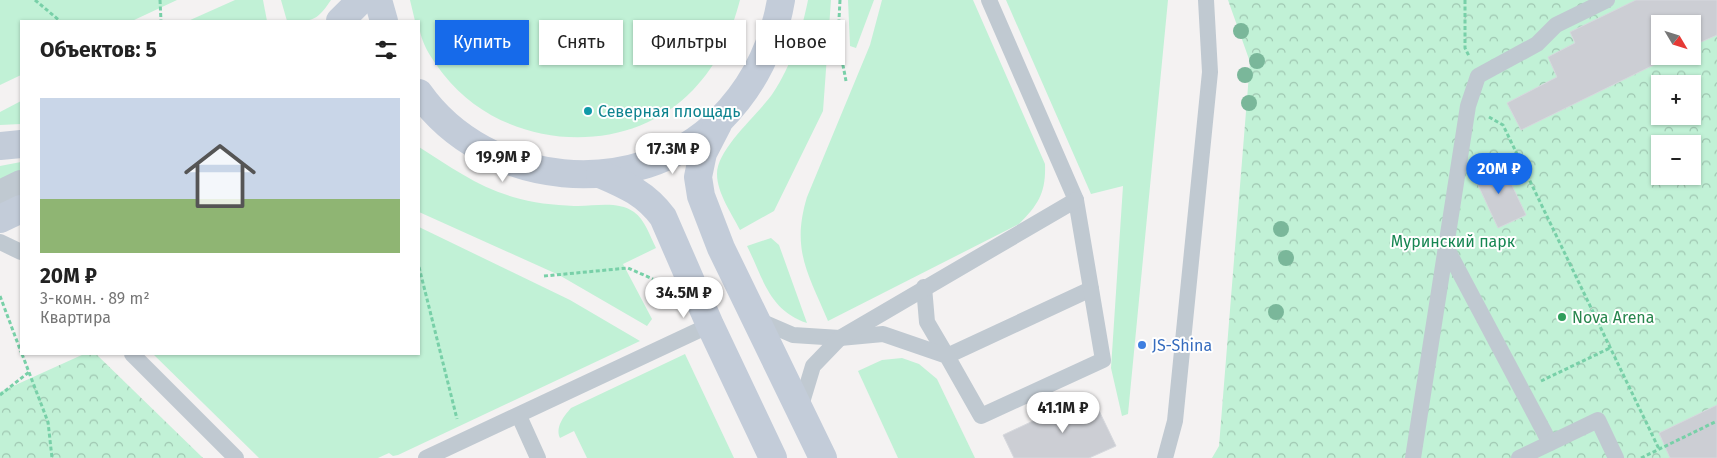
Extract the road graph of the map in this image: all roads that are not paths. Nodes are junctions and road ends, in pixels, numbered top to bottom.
1 (361, 0) edge
2 (378, 0) edge
3 (781, 0) edge
4 (989, 0) edge
5 (1206, 0) edge
6 (1607, 0) edge
7 (341, 20) edge
8 (384, 20) edge
9 (424, 105) edge
10 (720, 120) junction
11 (20, 144) edge
12 (0, 146) edge
13 (600, 174) junction
14 (20, 184) edge
15 (0, 194) edge
16 (1076, 200) junction
17 (20, 209) edge
18 (0, 219) edge
19 (0, 242) edge
20 (1446, 248) junction
21 (20, 252) edge
22 (924, 287) junction
23 (1091, 289) junction
24 (756, 319) junction
25 (710, 325) junction
26 (840, 338) junction
27 (133, 355) edge
28 (947, 356) junction
29 (800, 409) junction
30 (519, 416) junction
31 (1550, 443) junction
32 (236, 458) edge
33 (426, 458) edge
34 (538, 458) edge
35 (773, 458) edge
36 (823, 458) edge
37 (1165, 458) edge
38 (1413, 458) edge
39 (1519, 458) edge
40 (1616, 458) edge

1 - 7 main road
2 - 8 main road
3 - 10 main road
4 - 16 lane
5 - 37 lane
6 - 20 lane
9 - 13 main road
10 - 13 main road
10 - 24 main road
11 - 12 main road
13 - 25 main road
14 - 15 street
16 - 22 lane
16 - 23 lane
17 - 18 main road
19 - 21 lane
20 - 31 lane
20 - 38 lane
22 - 26 lane
22 - 28 lane
23 - 28 lane
23 - 28 lane
24 - 26 lane
24 - 29 main road
25 - 30 lane
25 - 35 main road
26 - 28 lane
26 - 29 lane
27 - 32 lane
29 - 36 main road
30 - 33 lane
30 - 34 lane
31 - 39 lane
31 - 40 lane

